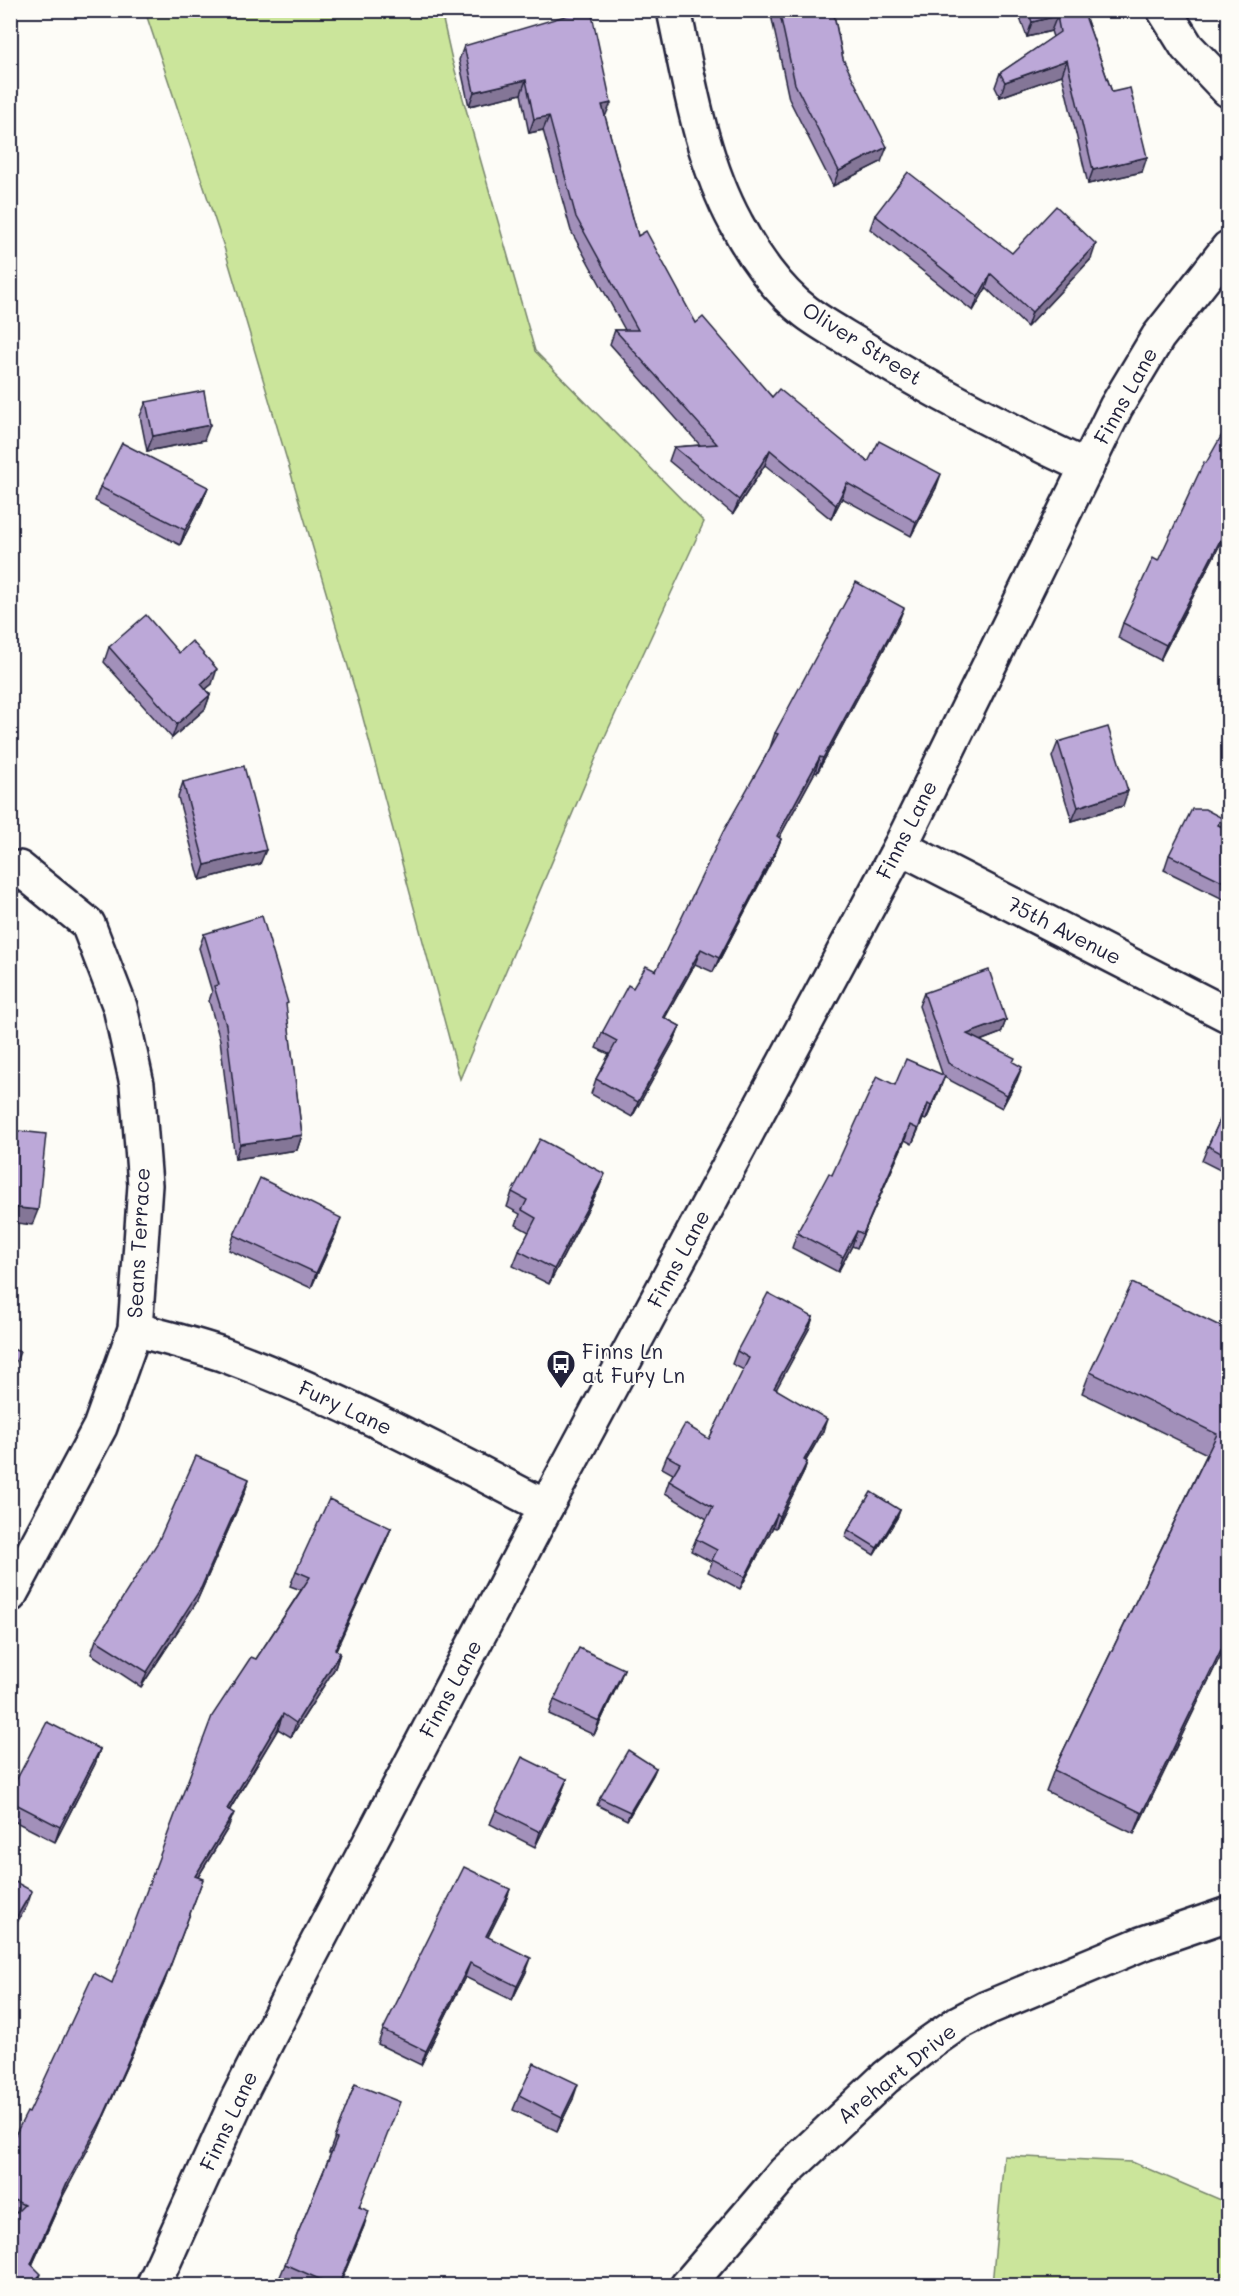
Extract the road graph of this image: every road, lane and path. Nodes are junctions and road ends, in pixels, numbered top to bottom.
1 (674, 10) edge
2 (1164, 10) edge
3 (1228, 90) edge
4 (1228, 248) edge
5 (1087, 468) junction
6 (900, 846) junction
7 (19, 868) dead end
8 (1228, 1015) edge
9 (135, 1329) junction
10 (546, 1507) junction
11 (10, 1595) edge
12 (1228, 1914) edge
13 (153, 2286) edge
14 (687, 2286) edge

1 - 5 street, Oliver Street
2 - 3 street
4 - 5 street, Finns Lane
5 - 6 street, Finns Lane
6 - 8 street, 75th Avenue
6 - 10 street, Finns Lane
7 - 9 street, Seans Terrace
9 - 10 street, Fury Lane
9 - 11 street, Seans Terrace
10 - 13 street, Finns Lane
12 - 14 street, Arehart Drive

